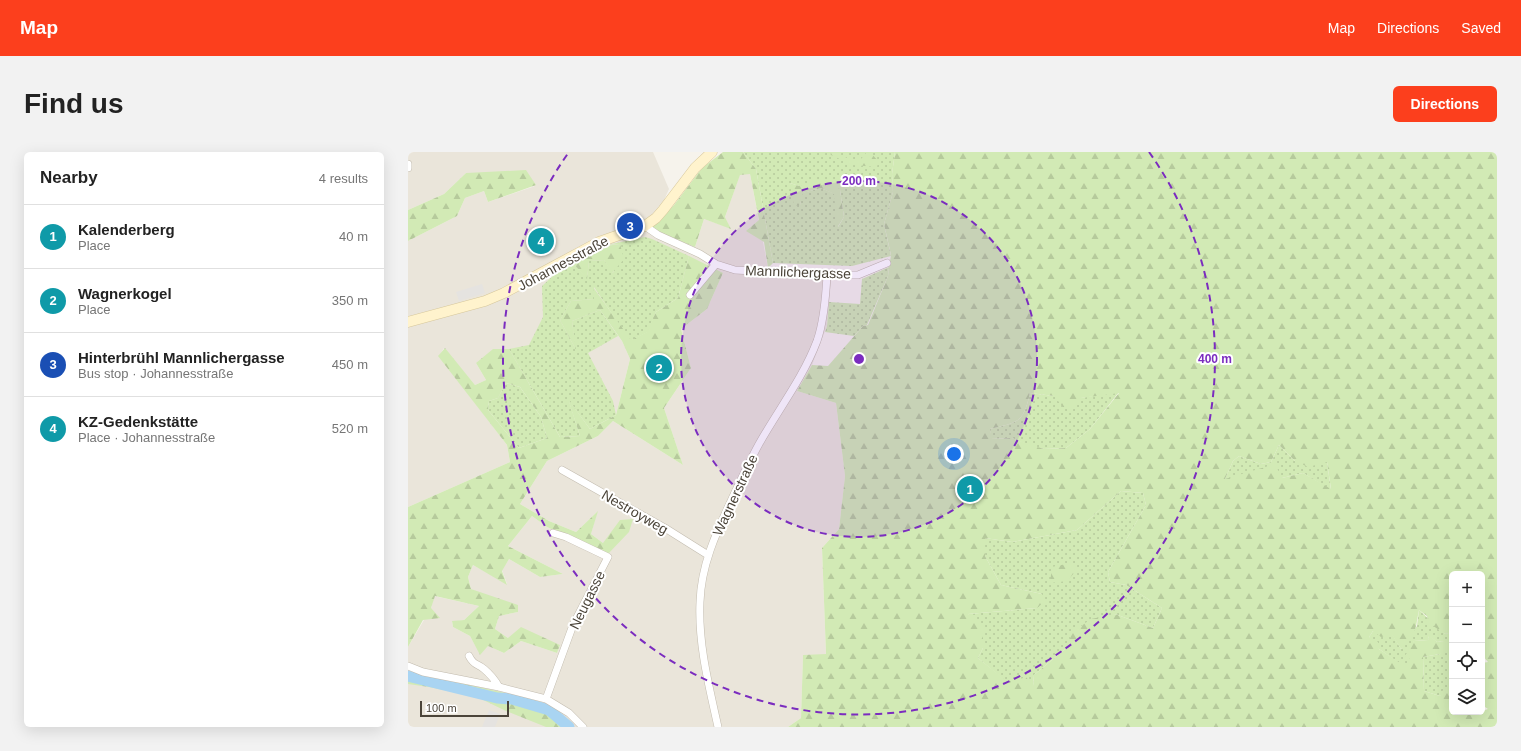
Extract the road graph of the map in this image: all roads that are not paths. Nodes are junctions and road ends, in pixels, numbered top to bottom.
1 (712, 152) edge
2 (408, 164) edge
3 (408, 168) edge
4 (645, 226) junction
5 (887, 263) dead end
6 (716, 264) junction
7 (827, 275) junction
8 (690, 295) dead end
9 (408, 322) edge
10 (562, 470) dead end
11 (553, 533) dead end
12 (708, 555) junction
13 (469, 656) dead end
14 (408, 666) edge
15 (499, 687) junction
16 (546, 699) junction
17 (583, 727) edge
18 (718, 727) edge

1 - 4 main road, Johannesstraße
2 - 3 street
4 - 6 street, Mannlichergasse
4 - 9 main road, Johannesstraße
5 - 7 street, Mannlichergasse
6 - 7 street, Mannlichergasse
6 - 8 street
7 - 12 street, Wagnerstraße
10 - 12 street, Nestroyweg
11 - 16 street, Neugasse
12 - 18 street, Wagnerstraße
13 - 15 street
14 - 15 street
15 - 16 street
16 - 17 street

